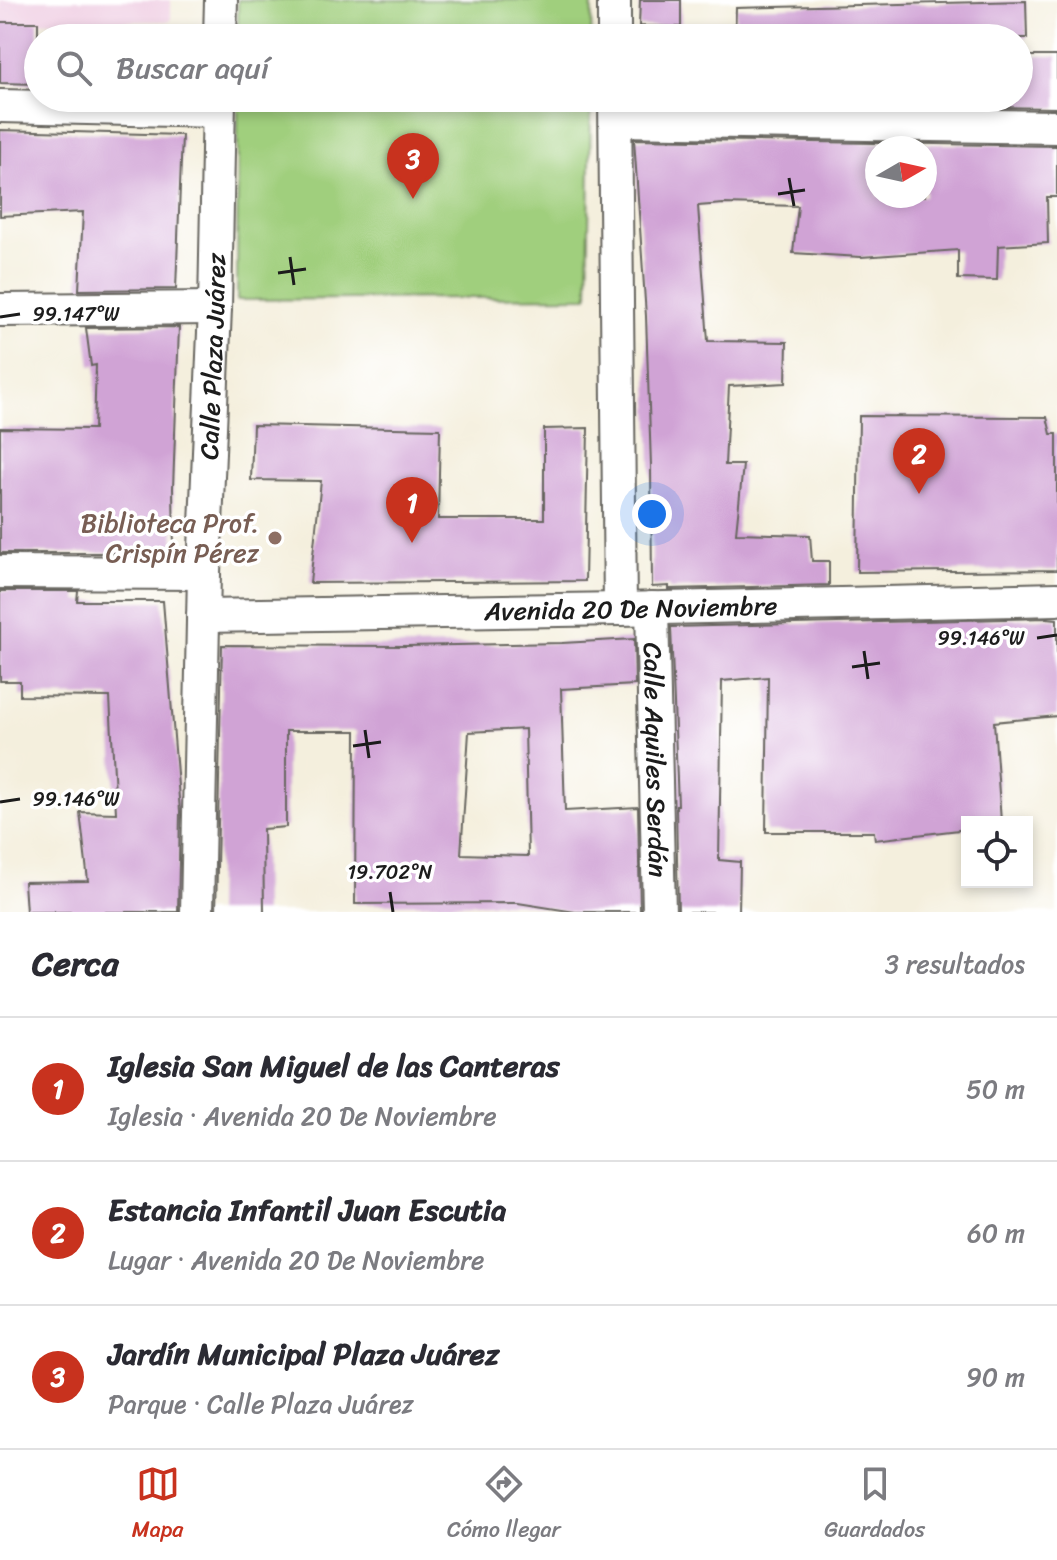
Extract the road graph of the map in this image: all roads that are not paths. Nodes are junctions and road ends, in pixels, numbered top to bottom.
1 (221, 0) edge
2 (614, 0) edge
3 (220, 24) edge
4 (614, 24) edge
5 (0, 106) edge
6 (24, 106) edge
7 (218, 112) edge
8 (615, 112) edge
9 (689, 112) edge
10 (1057, 127) edge
11 (215, 308) junction
12 (0, 310) edge
13 (0, 572) edge
14 (204, 573) junction
15 (1057, 599) edge
16 (652, 608) junction
17 (620, 609) junction
18 (203, 616) junction
19 (197, 912) edge
20 (659, 912) edge

1 - 3 street
2 - 4 street
5 - 6 street
7 - 11 street, Calle Plaza Juárez
8 - 17 street
9 - 10 street
11 - 12 street
11 - 14 street, Calle Plaza Juárez
13 - 14 street
14 - 18 street, Calle Plaza Juárez
15 - 16 street, Avenida 20 De Noviembre
16 - 17 street, Avenida 20 De Noviembre
16 - 20 street, Calle Aquiles Serdán
17 - 18 street, Avenida 20 De Noviembre
18 - 19 street, Calle Plaza Juárez

